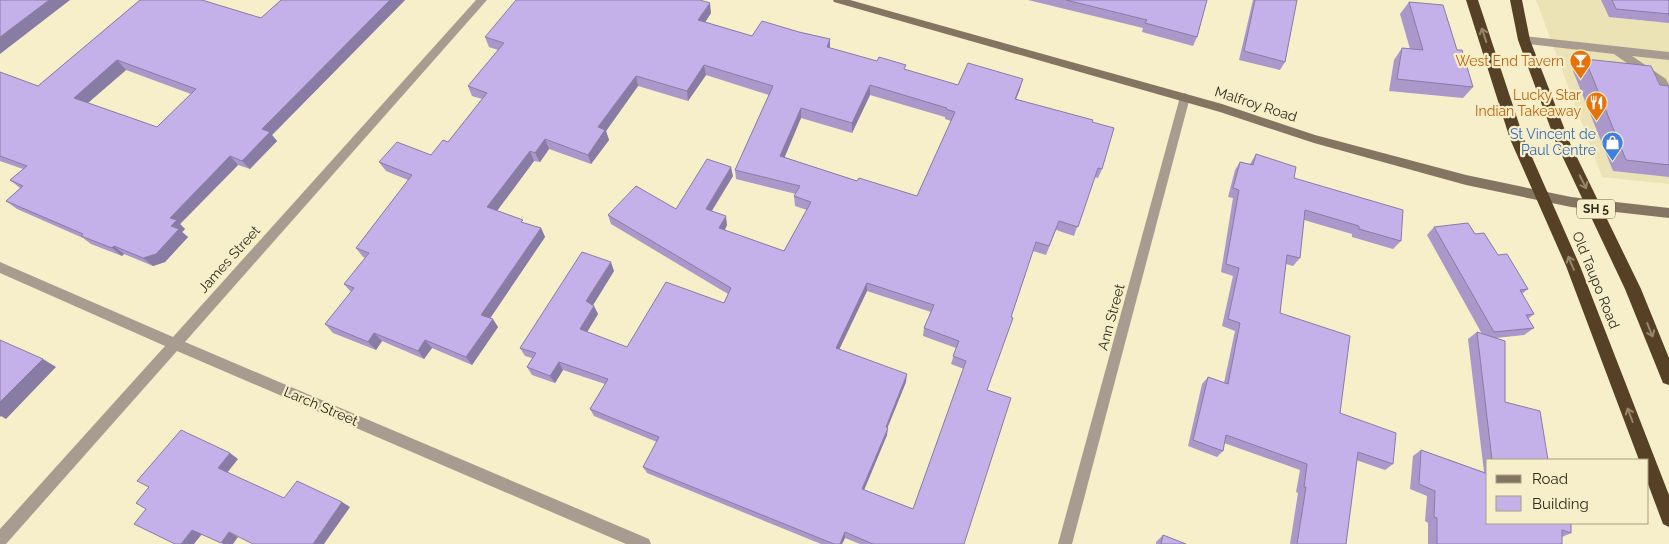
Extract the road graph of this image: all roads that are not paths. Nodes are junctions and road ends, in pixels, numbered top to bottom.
1 (482, 0) edge
2 (838, 0) edge
3 (1472, 0) edge
4 (1516, 0) edge
5 (1524, 40) junction
6 (1617, 50) junction
7 (1669, 56) edge
8 (1666, 82) edge
9 (1185, 97) junction
10 (1669, 97) edge
11 (1542, 196) junction
12 (1594, 205) junction
13 (1669, 213) edge
14 (0, 267) edge
15 (175, 344) junction
16 (1669, 378) edge
17 (1646, 459) edge
18 (1649, 466) edge
19 (1669, 518) edge
20 (0, 540) edge
21 (644, 544) edge
22 (1065, 544) edge

1 - 15 street, James Street
2 - 9 main road, Malfroy Road
11 -> 3 highway, Old Taupo Road
4 - 5 highway, Old Taupo Road / SH 5
5 - 6 street
5 -> 12 highway, Old Taupo Road / SH 5
6 - 7 street
6 - 8 street
8 - 10 street
9 - 11 main road, Malfroy Road
9 - 22 street, Ann Street
11 - 12 main road, Malfroy Road
17 -> 11 highway, Old Taupo Road
12 - 13 main road, Malfroy Road
12 -> 16 highway, Old Taupo Road / SH 5
14 - 15 street, Larch Street
15 - 20 street, James Street
15 - 21 street, Larch Street
18 - 19 highway, Old Taupo Road

